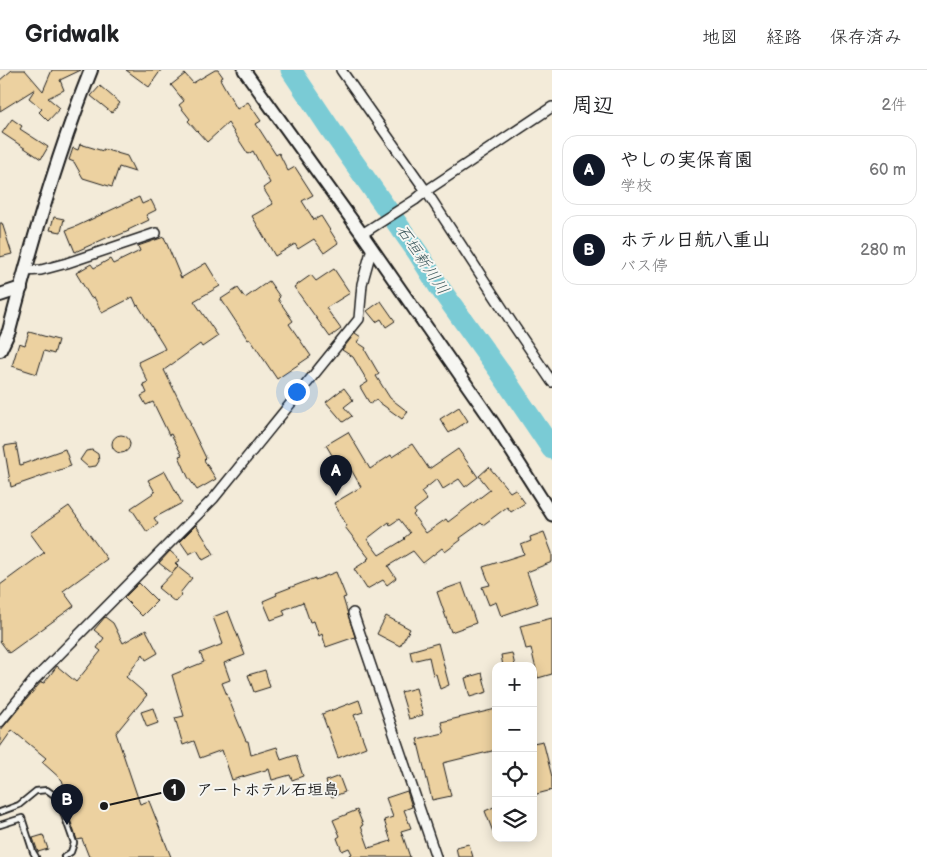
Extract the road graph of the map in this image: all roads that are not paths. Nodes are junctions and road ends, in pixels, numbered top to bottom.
1 (91, 70) edge
2 (244, 70) edge
3 (341, 70) edge
4 (552, 107) edge
5 (426, 192) junction
6 (156, 233) dead end
7 (362, 234) junction
8 (372, 248) junction
9 (25, 271) junction
10 (21, 288) junction
11 (0, 295) edge
12 (0, 350) edge
13 (552, 382) edge
14 (552, 515) edge
15 (353, 613) dead end
16 (0, 722) edge
17 (19, 805) junction
18 (0, 812) edge
19 (22, 818) junction
20 (0, 825) edge
21 (36, 857) edge
22 (64, 857) edge
23 (436, 857) edge

1 - 9 main road
2 - 7 street
3 - 5 street
4 - 5 street
5 - 7 street
5 - 13 street
6 - 9 street
7 - 8 street
8 - 14 street
8 - 16 street
9 - 10 main road
10 - 11 main road
10 - 12 main road
15 - 23 street
17 - 18 lane
17 - 19 lane
17 - 22 lane
19 - 20 lane
19 - 21 lane

